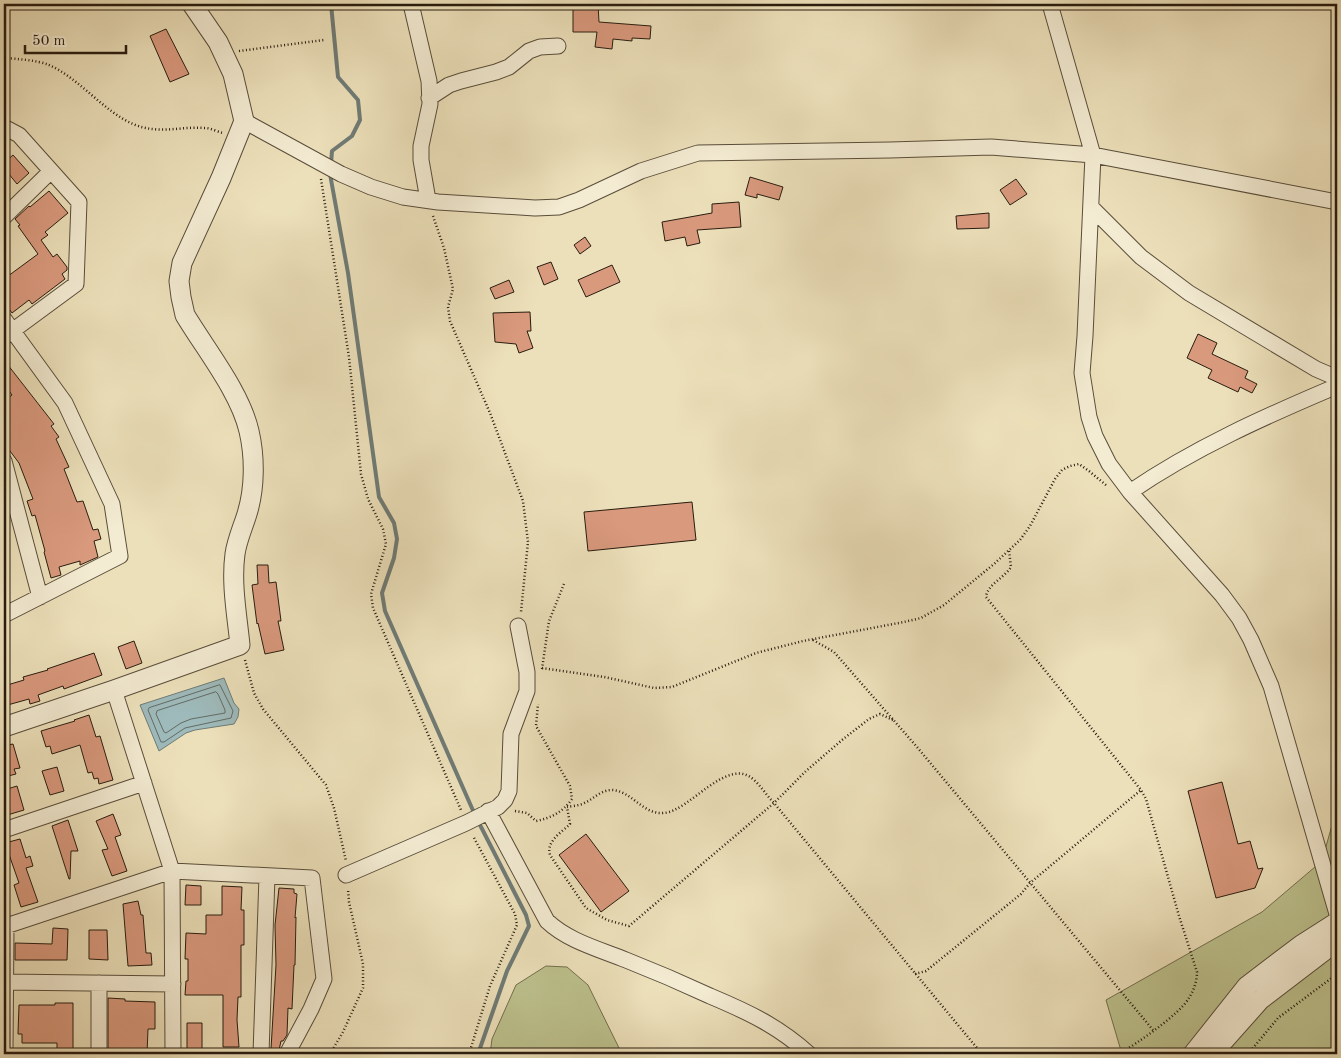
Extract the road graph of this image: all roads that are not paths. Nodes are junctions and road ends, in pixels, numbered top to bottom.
1 (192, 4) edge
2 (411, 4) edge
3 (1050, 4) edge
4 (558, 46) dead end
5 (430, 98) junction
6 (244, 121) junction
7 (4, 126) edge
8 (1093, 155) junction
9 (51, 171) junction
10 (428, 200) junction
11 (1337, 202) edge
12 (1091, 207) junction
13 (4, 216) edge
14 (7, 329) edge
15 (1337, 378) edge
16 (1337, 386) edge
17 (4, 461) edge
18 (1130, 492) junction
19 (40, 597) junction
20 (4, 615) edge
21 (518, 626) road end
22 (114, 690) junction
23 (4, 727) edge
24 (144, 783) junction
25 (491, 816) junction
26 (4, 830) edge
27 (172, 871) junction
28 (346, 875) road end
29 (266, 876) junction
30 (1337, 914) edge
31 (1337, 922) edge
32 (1336, 946) edge
33 (4, 982) edge
34 (99, 983) junction
35 (173, 984) junction
36 (5, 1054) edge
37 (99, 1054) edge
38 (173, 1054) edge
39 (261, 1054) edge
40 (287, 1054) edge
41 (809, 1054) edge
42 (1193, 1054) edge
43 (1212, 1054) edge

1 - 6 street
2 - 5 street
3 - 8 street
4 - 5 street
5 - 10 street
6 - 10 street
6 - 22 street
7 - 9 street
8 - 10 street
8 - 11 street
8 - 12 street
9 - 13 street
9 - 14 street
12 - 15 street
12 - 18 street
14 - 19 street
16 - 18 street
17 - 19 street
18 - 30 street
19 - 20 street
21 - 25 street
22 - 23 street
22 - 24 street
24 - 26 street
24 - 27 street
25 - 28 street
25 - 41 street
27 - 29 street
27 - 33 street
27 - 35 street
29 - 39 street
29 - 40 street
31 - 42 street
32 - 43 street
33 - 34 street
33 - 36 street
34 - 35 street
34 - 37 street
35 - 38 street

